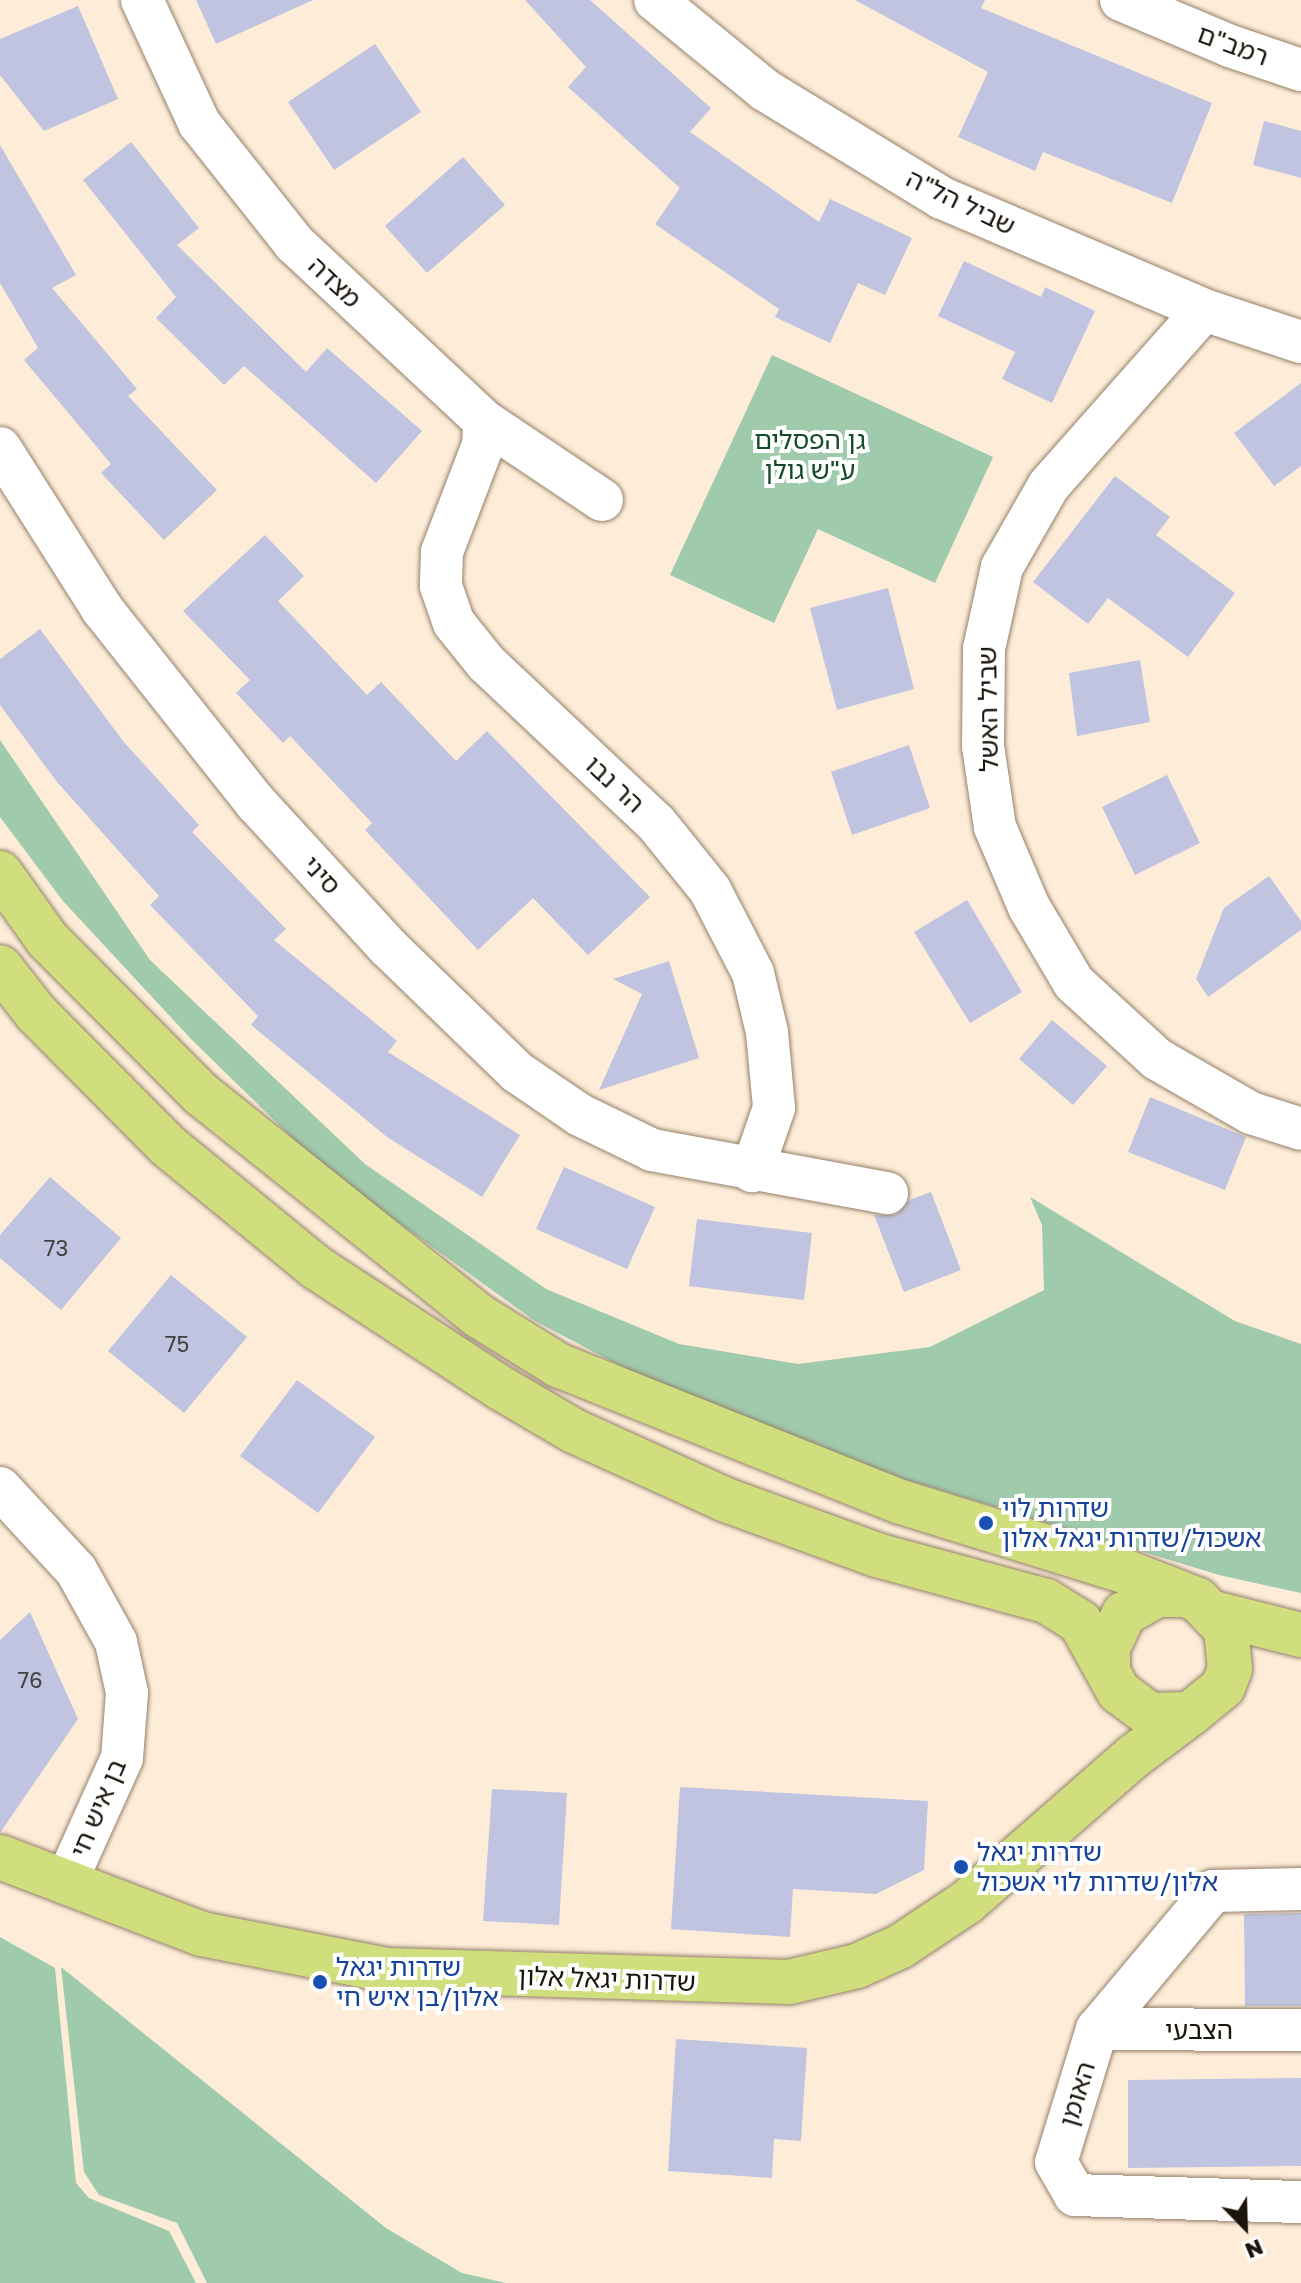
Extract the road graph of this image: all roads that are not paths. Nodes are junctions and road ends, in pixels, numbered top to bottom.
1 (142, 0) edge
2 (655, 0) edge
3 (1121, 0) edge
4 (1301, 70) edge
5 (1204, 310) junction
6 (1301, 342) edge
7 (484, 421) junction
8 (0, 448) edge
9 (602, 500) dead end
10 (0, 873) edge
11 (0, 967) edge
12 (1301, 1129) edge
13 (752, 1171) junction
14 (887, 1193) dead end
15 (0, 1488) edge
16 (1196, 1604) junction
17 (1301, 1635) edge
18 (1301, 1651) edge
19 (1114, 1680) junction
20 (1206, 1701) junction
21 (1079, 1805) junction
22 (0, 1857) edge
23 (67, 1880) junction
24 (1301, 1889) edge
25 (1097, 2029) junction
26 (1301, 2030) edge
27 (1301, 2202) edge

1 - 7 street, מצדה
2 - 5 street, שביל הל"ה
3 - 4 street, רמב"ם
5 - 6 street, שביל הל"ה
5 - 12 street, שביל האשל
7 - 9 street, מצדה
7 - 13 street, הר נבו
8 - 13 street, סיני
10 - 16 main road
11 - 19 main road
13 - 14 street, סיני
15 - 23 street, בן איש חי
16 - 17 main road
16 - 19 main road
16 - 20 main road
18 - 20 main road, שדרות יגאל אלון
19 - 20 main road
19 - 21 main road, שדרות יגאל אלון
20 - 21 main road, שדרות יגאל אלון
21 - 23 main road, שדרות יגאל אלון
22 - 23 main road, שדרות יגאל אלון
24 - 25 street, האומן
25 - 26 street, הצבעי
25 - 27 street, האומן

